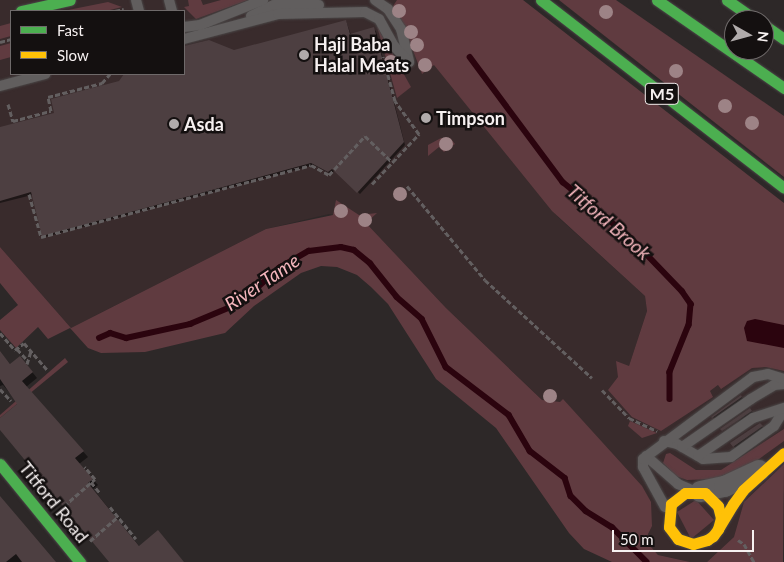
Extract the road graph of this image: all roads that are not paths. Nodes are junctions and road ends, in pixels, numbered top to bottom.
1 (70, 0) edge
2 (263, 0) edge
3 (375, 0) edge
4 (540, 0) edge
5 (657, 0) edge
6 (727, 0) edge
7 (25, 10) edge
8 (742, 10) edge
9 (185, 26) edge
10 (185, 39) edge
11 (41, 75) edge
12 (0, 86) edge
13 (784, 88) edge
14 (784, 188) edge
15 (784, 379) edge
16 (784, 384) edge
17 (784, 409) edge
18 (666, 439) junction
19 (682, 447) junction
20 (784, 453) edge
21 (646, 456) junction
22 (698, 456) junction
23 (0, 464) edge
24 (765, 468) junction
25 (696, 491) junction
26 (668, 512) junction
27 (718, 529) junction
28 (80, 562) edge

1 - 7 main road
2 - 9 lane
3 - 10 lane
4 - 14 main road, M5
5 - 13 main road
6 - 8 main road
11 - 12 lane
15 - 18 lane
16 - 19 lane
17 - 22 lane
17 - 22 lane
18 - 19 lane
18 - 21 lane
19 - 22 lane
20 - 24 main road
21 - 25 lane
21 - 26 lane
23 - 28 main road, Titford Road
24 - 25 street
24 - 27 main road
25 - 26 main road
25 - 27 main road
26 - 27 main road

